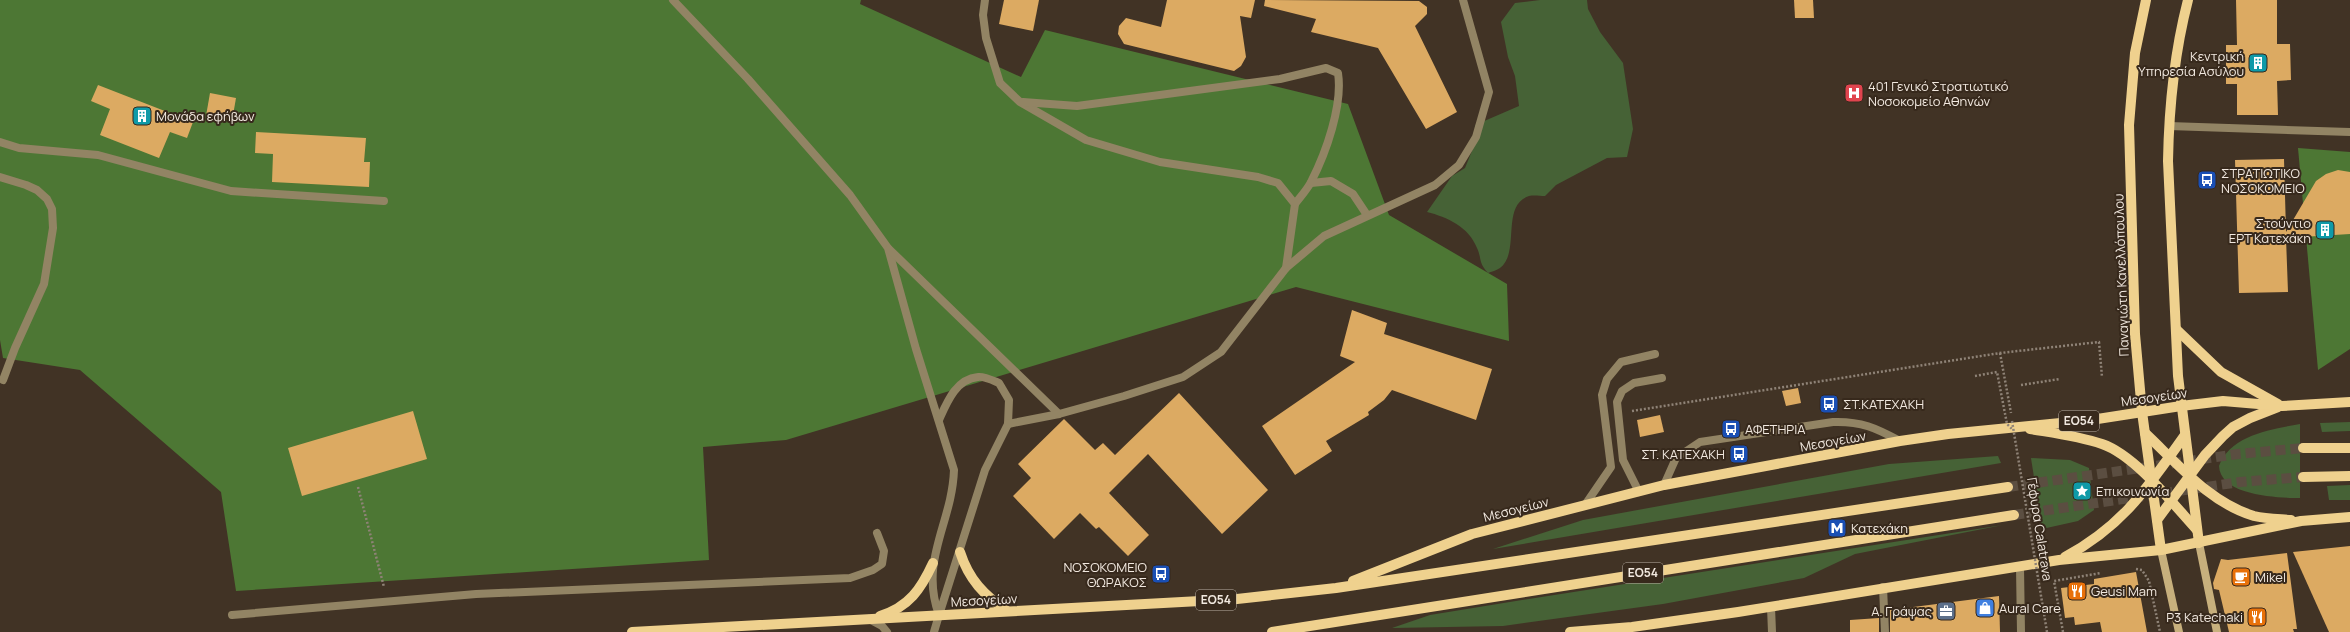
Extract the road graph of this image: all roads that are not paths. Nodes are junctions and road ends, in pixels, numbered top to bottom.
1 (673, 0) edge
2 (985, 0) edge
3 (1463, 0) edge
4 (2146, 0) edge
5 (2188, 0) edge
6 (1020, 102) junction
7 (2169, 126) junction
8 (2350, 132) edge
9 (0, 142) edge
10 (0, 177) edge
11 (1310, 183) junction
12 (384, 201) dead end
13 (1295, 204) junction
14 (1367, 215) junction
15 (888, 248) junction
16 (1286, 268) junction
17 (2176, 329) junction
18 (1655, 354) dead end
19 (1662, 378) dead end
20 (3, 380) dead end
21 (2350, 402) edge
22 (2182, 406) junction
23 (2282, 406) junction
24 (2142, 412) junction
25 (1059, 414) junction
26 (939, 420) junction
27 (1008, 424) junction
28 (2014, 426) junction
29 (2145, 433) junction
30 (2184, 435) junction
31 (1900, 442) junction
32 (2303, 448) tunnel mouth
33 (2350, 448) edge
34 (2170, 456) junction
35 (2190, 476) junction
36 (2350, 476) edge
37 (2303, 477) tunnel mouth
38 (2152, 480) junction
39 (1664, 485) junction
40 (2008, 486) tunnel mouth
41 (1639, 492) junction
42 (2171, 502) junction
43 (1585, 505) junction
44 (2014, 515) tunnel mouth
45 (2350, 517) edge
46 (2157, 520) junction
47 (2301, 521) junction
48 (2197, 530) junction
49 (877, 533) dead end
50 (2199, 543) junction
51 (2161, 550) junction
52 (960, 552) junction
53 (2059, 560) junction
54 (933, 563) junction
55 (2020, 567) junction
56 (1883, 587) junction
57 (1336, 588) junction
58 (1770, 607) junction
59 (1007, 611) junction
60 (232, 615) dead end
61 (939, 615) junction
62 (869, 619) junction
63 (1632, 629) edge
64 (632, 632) edge
65 (887, 632) edge
66 (934, 632) edge
67 (1272, 632) edge
68 (1570, 632) edge
69 (1772, 632) edge
70 (1885, 632) edge
71 (2021, 632) edge
72 (2179, 632) edge
73 (2218, 632) edge

1 - 15 street
2 - 6 street
3 - 14 street
4 - 24 main road, Παναγιώτη Κανελλόπουλου
5 - 7 main road
6 - 11 street
6 - 13 street
7 - 8 street
7 - 17 main road
9 - 12 street
10 - 20 street
11 - 13 street
11 - 14 street
13 - 16 street
14 - 16 street
15 - 25 street
15 - 26 street
16 - 25 street
17 - 22 main road
17 - 23 main road
18 - 43 street
19 - 41 street
21 - 23 main road, Μεσογείων / ΕΟ54
22 - 23 main road, Μεσογείων / ΕΟ54
22 - 24 main road, Μεσογείων / ΕΟ54
22 - 30 main road
23 - 35 main road
24 - 28 main road, Μεσογείων / ΕΟ54
24 - 29 main road, Παναγιώτη Κανελλόπουλου
25 - 27 street
26 - 27 street
26 - 54 street
27 - 52 street
28 - 31 main road, Μεσογείων / ΕΟ54
28 - 38 main road
29 - 34 main road
29 - 38 main road, Παναγιώτη Κανελλόπουλου
30 - 34 main road
30 - 35 main road
31 - 39 main road, Μεσογείων / ΕΟ54
31 - 39 street
32 - 33 main road
34 - 35 main road
34 - 38 main road
35 - 42 main road
35 - 47 main road
35 - 48 main road
36 - 37 main road
38 - 42 main road
38 - 46 main road, Παναγιώτη Κανελλόπουλου
38 - 53 main road
39 - 41 main road, Μεσογείων / ΕΟ54
40 - 57 main road, Μεσογείων / ΕΟ54
41 - 43 main road, Μεσογείων / ΕΟ54
42 - 46 main road
42 - 48 main road
43 - 57 main road, Μεσογείων / ΕΟ54
44 - 67 main road, ΕΟ54
45 - 47 main road
46 - 51 main road, Παναγιώτη Κανελλόπουλου
47 - 50 main road
48 - 50 main road
49 - 60 street
50 - 51 main road
50 - 73 main road
51 - 53 main road
51 - 72 main road
52 - 59 main road
52 - 61 street
53 - 55 main road
54 - 61 street
54 - 62 main road
55 - 56 main road
55 - 71 street
56 - 58 main road
56 - 70 street
57 - 59 main road, Μεσογείων / ΕΟ54
58 - 63 main road
58 - 69 street
59 - 61 main road, Μεσογείων / ΕΟ54
61 - 62 main road, Μεσογείων / ΕΟ54
61 - 66 street
62 - 64 main road, Μεσογείων / ΕΟ54
62 - 65 street
63 - 68 main road

